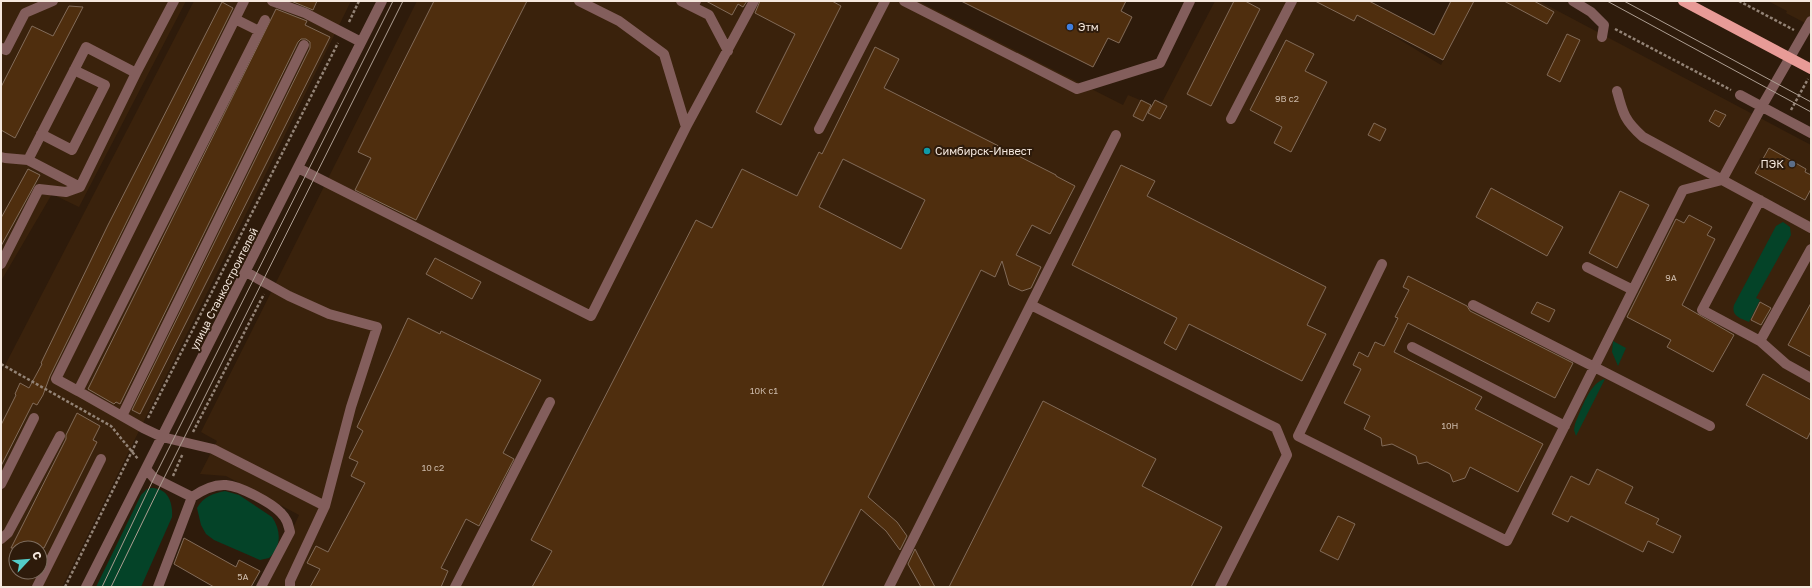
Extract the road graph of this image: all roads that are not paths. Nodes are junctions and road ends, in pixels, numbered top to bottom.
1 (53, 1) edge
2 (174, 1) edge
3 (244, 1) edge
4 (272, 1) edge
5 (382, 1) edge
6 (579, 1) edge
7 (681, 1) edge
8 (754, 1) edge
9 (885, 1) edge
10 (904, 1) edge
11 (1190, 1) edge
12 (1292, 1) edge
13 (1573, 1) edge
14 (1683, 1) edge
15 (695, 4) edge
16 (235, 19) junction
17 (265, 20) dead end
18 (1811, 21) edge
19 (259, 31) junction
20 (1602, 37) dead end
21 (362, 42) junction
22 (304, 45) dead end
23 (1, 48) edge
24 (728, 51) junction
25 (1790, 58) junction
26 (1811, 69) edge
27 (74, 70) junction
28 (136, 73) junction
29 (1616, 91) dead end
30 (1740, 95) road end
31 (1762, 106) junction
32 (1231, 119) dead end
33 (686, 127) junction
34 (819, 129) dead end
35 (1811, 132) edge
36 (41, 134) junction
37 (1116, 135) dead end
38 (1, 156) edge
39 (28, 160) junction
40 (298, 168) junction
41 (1722, 180) junction
42 (80, 187) junction
43 (1760, 200) junction
44 (1811, 228) edge
45 (1811, 249) edge
46 (1, 264) edge
47 (1382, 264) dead end
48 (1587, 267) dead end
49 (246, 272) junction
50 (1633, 290) junction
51 (1031, 305) junction
52 (1473, 305) dead end
53 (1760, 341) junction
54 (1412, 347) dead end
55 (1594, 367) junction
56 (1811, 378) edge
57 (78, 391) junction
58 (550, 402) dead end
59 (122, 416) junction
60 (34, 418) dead end
61 (1565, 426) junction
62 (1710, 426) dead end
63 (60, 436) dead end
64 (162, 437) junction
65 (101, 459) dead end
66 (146, 469) junction
67 (1, 484) edge
68 (192, 496) junction
69 (326, 506) junction
70 (1, 539) edge
71 (37, 587) edge
72 (86, 587) edge
73 (158, 587) edge
74 (261, 587) edge
75 (290, 587) edge
76 (455, 587) edge
77 (889, 587) edge
78 (1220, 587) edge

1 - 23 street
2 - 28 street
3 - 16 street
4 - 21 street
5 - 21 street, улица Станкостроителей
6 - 33 street
7 - 15 street
8 - 24 street
9 - 34 street
10 - 11 street
12 - 32 street
13 - 20 street
14 - 25 main road
15 - 24 street
16 - 19 street
16 - 57 street
17 - 19 street
18 - 25 street
19 - 57 street
21 - 40 street, улица Станкостроителей
22 - 59 street
24 - 33 street
25 - 26 main road
25 - 31 street
27 - 28 street
27 - 36 street
27 - 36 street
28 - 42 street
29 - 41 street
30 - 31 street
31 - 35 street
31 - 41 street
33 - 40 street
36 - 39 street
37 - 51 street
38 - 39 street
39 - 42 street
40 - 49 street, улица Станкостроителей
41 - 43 street
41 - 50 street
42 - 46 street
43 - 44 street
43 - 53 street
45 - 53 street
47 - 61 street
48 - 50 street
49 - 64 street, улица Станкостроителей
49 - 69 street
50 - 55 street
51 - 77 street
51 - 78 street
52 - 55 street
53 - 56 street
54 - 61 street
55 - 61 street
55 - 62 street
57 - 59 street
58 - 76 street
59 - 64 street
60 - 67 street
63 - 70 street
64 - 66 street, улица Станкостроителей
64 - 69 street
65 - 71 street
66 - 68 street
66 - 72 street, улица Станкостроителей
68 - 73 street
68 - 74 street
69 - 75 street

